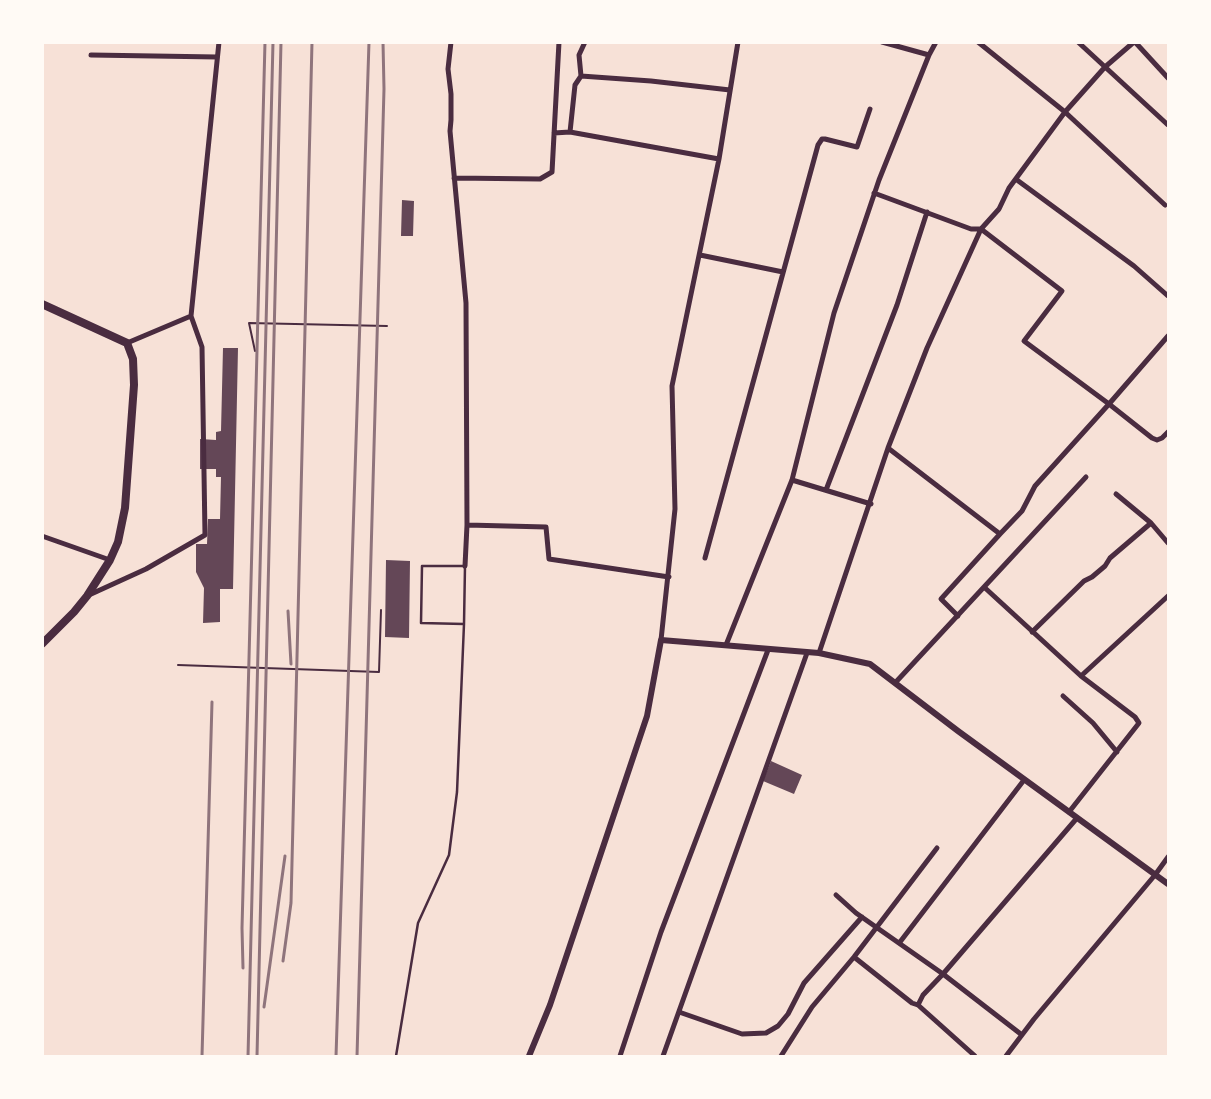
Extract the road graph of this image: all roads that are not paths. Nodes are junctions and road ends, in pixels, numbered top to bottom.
1 (219, 42) edge
2 (451, 42) edge
3 (559, 42) edge
4 (585, 42) edge
5 (738, 42) edge
6 (882, 42) edge
7 (936, 42) edge
8 (978, 42) edge
9 (1078, 42) edge
10 (1135, 42) edge
11 (91, 54) dead end
12 (929, 55) junction
13 (217, 57) junction
14 (1106, 67) junction
15 (581, 76) junction
16 (1168, 78) edge
17 (730, 90) junction
18 (870, 109) dead end
19 (1065, 112) junction
20 (1168, 125) edge
21 (570, 132) junction
22 (554, 133) junction
23 (719, 159) junction
24 (454, 178) junction
25 (1017, 180) junction
26 (874, 193) junction
27 (1165, 205) dead end
28 (927, 212) junction
29 (981, 229) junction
30 (700, 255) junction
31 (783, 272) junction
32 (1168, 296) edge
33 (42, 304) edge
34 (190, 316) junction
35 (1168, 336) edge
36 (127, 343) junction
37 (1110, 404) junction
38 (1168, 432) edge
39 (888, 448) junction
40 (1086, 477) dead end
41 (792, 480) junction
42 (826, 490) junction
43 (1116, 494) dead end
44 (871, 504) junction
45 (1151, 523) junction
46 (467, 525) junction
47 (1000, 534) junction
48 (42, 536) edge
49 (1168, 543) edge
50 (705, 558) dead end
51 (110, 560) junction
52 (465, 566) junction
53 (669, 577) junction
54 (984, 587) junction
55 (88, 596) junction
56 (1168, 596) edge
57 (958, 616) junction
58 (464, 624) junction
59 (1032, 632) junction
60 (661, 640) junction
61 (42, 644) edge
62 (726, 645) junction
63 (768, 650) junction
64 (807, 653) junction
65 (819, 653) junction
66 (1081, 676) junction
67 (895, 683) junction
68 (1063, 696) dead end
69 (1117, 752) junction
70 (1024, 780) junction
71 (1068, 812) junction
72 (1076, 818) junction
73 (937, 848) dead end
74 (1168, 857) edge
75 (1155, 875) junction
76 (1168, 884) edge
77 (836, 895) dead end
78 (862, 917) junction
79 (877, 926) junction
80 (900, 942) junction
81 (854, 957) junction
82 (943, 974) junction
83 (918, 1005) junction
84 (679, 1012) junction
85 (1022, 1036) junction
86 (396, 1056) edge
87 (528, 1056) edge
88 (620, 1056) edge
89 (663, 1056) edge
90 (781, 1056) edge
91 (975, 1056) edge
92 (1006, 1056) edge

1 - 13 street
2 - 24 street
3 - 22 street
4 - 15 street
5 - 17 street
6 - 12 street
7 - 12 street
8 - 19 street
9 - 14 street
10 - 14 street
10 - 16 street
11 - 13 street
12 - 26 street
13 - 34 street
14 - 19 street
14 - 20 street
15 - 17 street
15 - 21 street
17 - 23 street
18 - 31 street
19 - 25 street
19 - 27 street
21 - 22 street
21 - 23 street
22 - 24 street
23 - 30 street
24 - 46 street
25 - 29 street
25 - 32 street
26 - 28 street
26 - 41 street
28 - 29 street
28 - 42 street
29 - 37 street
29 - 39 street
30 - 31 street
30 - 53 street
31 - 50 street
33 - 36 main road
34 - 36 street
34 - 55 street
35 - 37 street
36 - 51 main road
37 - 38 street
37 - 47 street
39 - 44 street
39 - 47 street
40 - 54 street
41 - 42 street
41 - 62 street
42 - 44 street
43 - 45 street
44 - 65 street
45 - 49 street
45 - 59 street
46 - 52 street
46 - 53 street
47 - 57 street
48 - 51 street
51 - 55 main road
52 - 58 lane
52 - 58 lane
53 - 60 street
54 - 57 street
54 - 59 street
55 - 61 main road
56 - 66 street
57 - 67 street
58 - 86 lane
59 - 66 street
60 - 62 street
60 - 87 street
62 - 63 street
63 - 64 street
63 - 88 street
64 - 65 street
64 - 84 street
65 - 67 street
66 - 69 street
67 - 70 street
68 - 69 street
69 - 71 street
70 - 71 street
70 - 80 street
71 - 72 street
72 - 75 street
72 - 82 street
73 - 79 street
74 - 75 street
75 - 76 street
75 - 85 street
77 - 78 street
78 - 79 street
78 - 84 street
79 - 80 street
79 - 81 street
80 - 82 street
81 - 83 street
81 - 90 street
82 - 83 street
82 - 85 street
83 - 91 street
84 - 89 street
85 - 92 street

